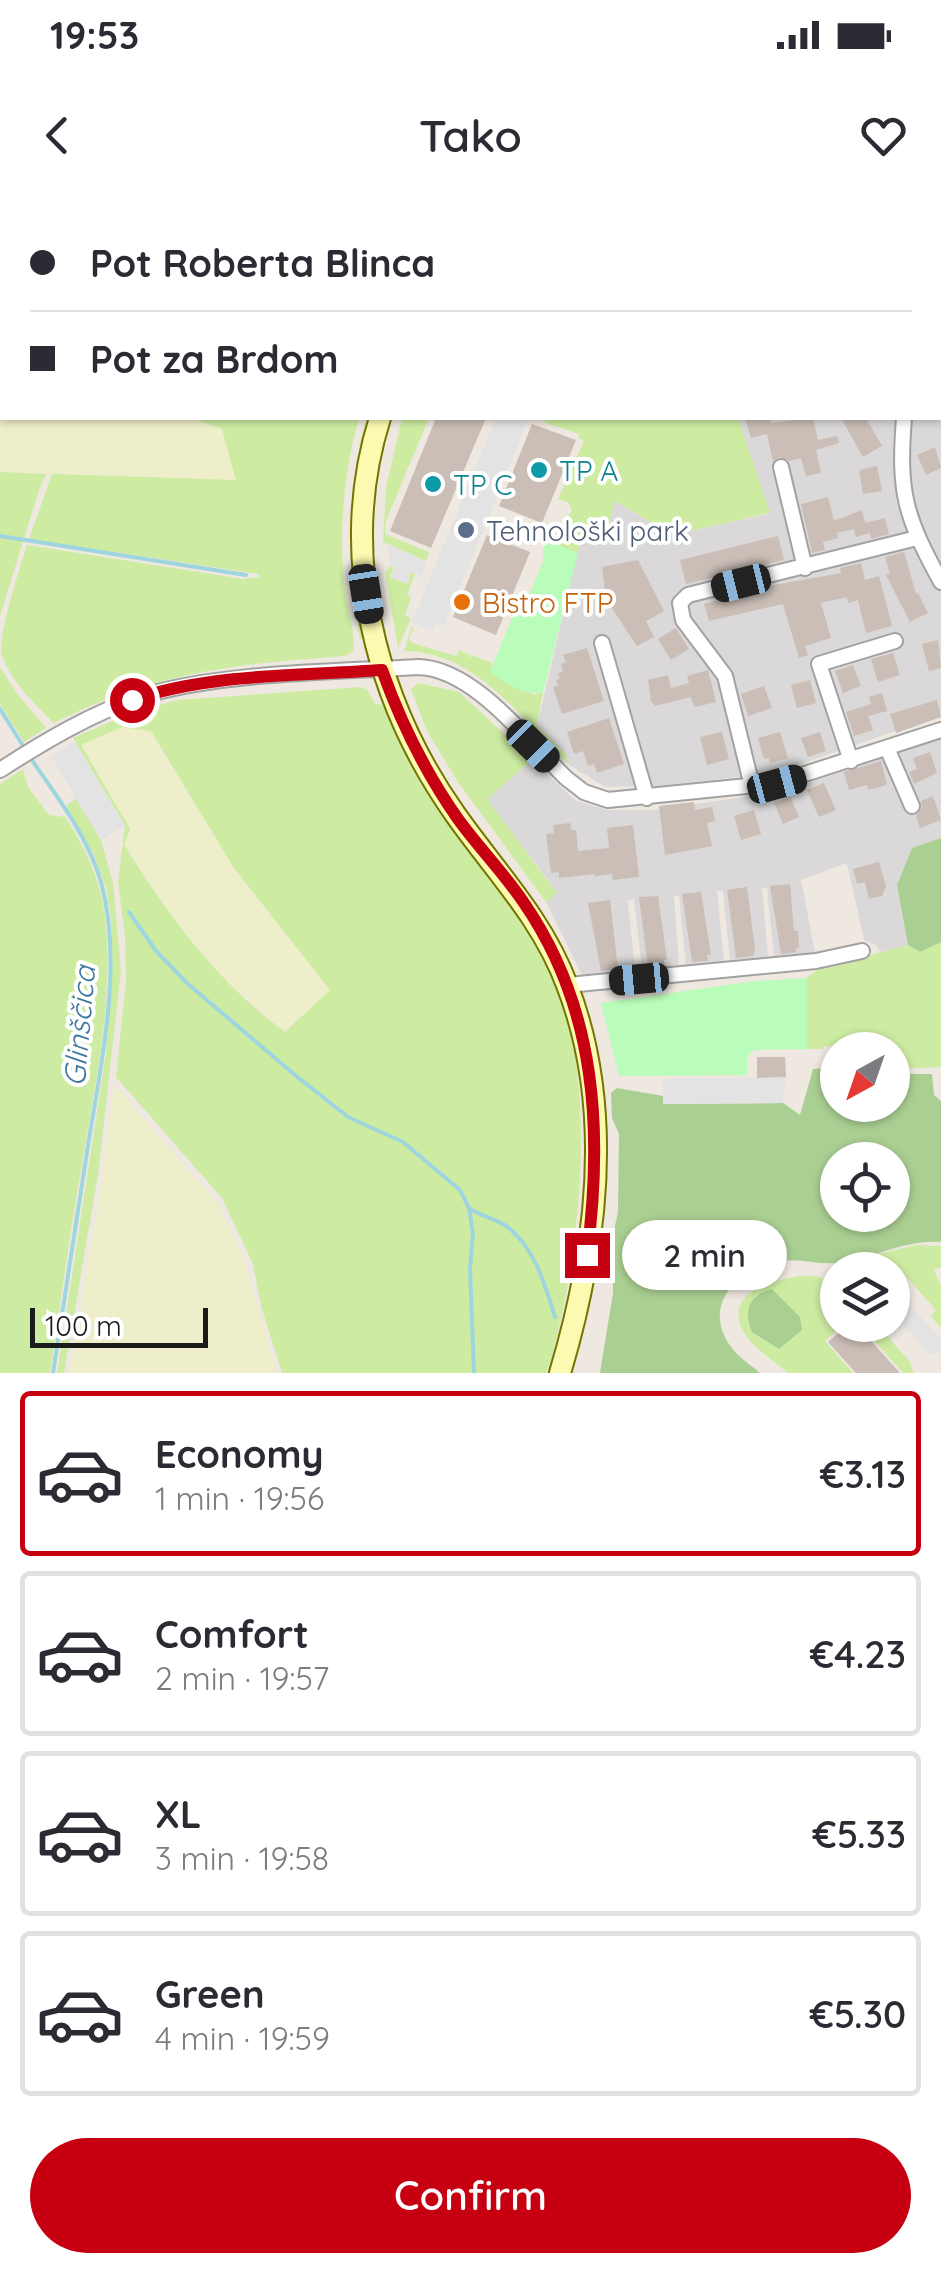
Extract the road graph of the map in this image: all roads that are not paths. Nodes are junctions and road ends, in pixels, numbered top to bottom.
1 (379, 420) edge
2 (904, 420) edge
3 (781, 468) dead end
4 (917, 538) junction
5 (805, 568) junction
6 (941, 582) edge
7 (895, 642) dead end
8 (602, 643) dead end
9 (382, 670) junction
10 (941, 730) edge
11 (888, 748) junction
12 (851, 761) junction
13 (0, 770) edge
14 (752, 786) junction
15 (647, 798) junction
16 (912, 806) dead end
17 (862, 951) dead end
18 (568, 986) junction
19 (560, 1373) edge

1 - 9 main road
2 - 4 street
3 - 5 street
4 - 5 street
4 - 6 street
5 - 14 street
7 - 12 street
8 - 15 street
9 - 13 street
9 - 15 street
9 - 18 main road
10 - 11 street
11 - 12 street
11 - 16 street
12 - 14 street
14 - 15 street
17 - 18 street
18 - 19 main road

